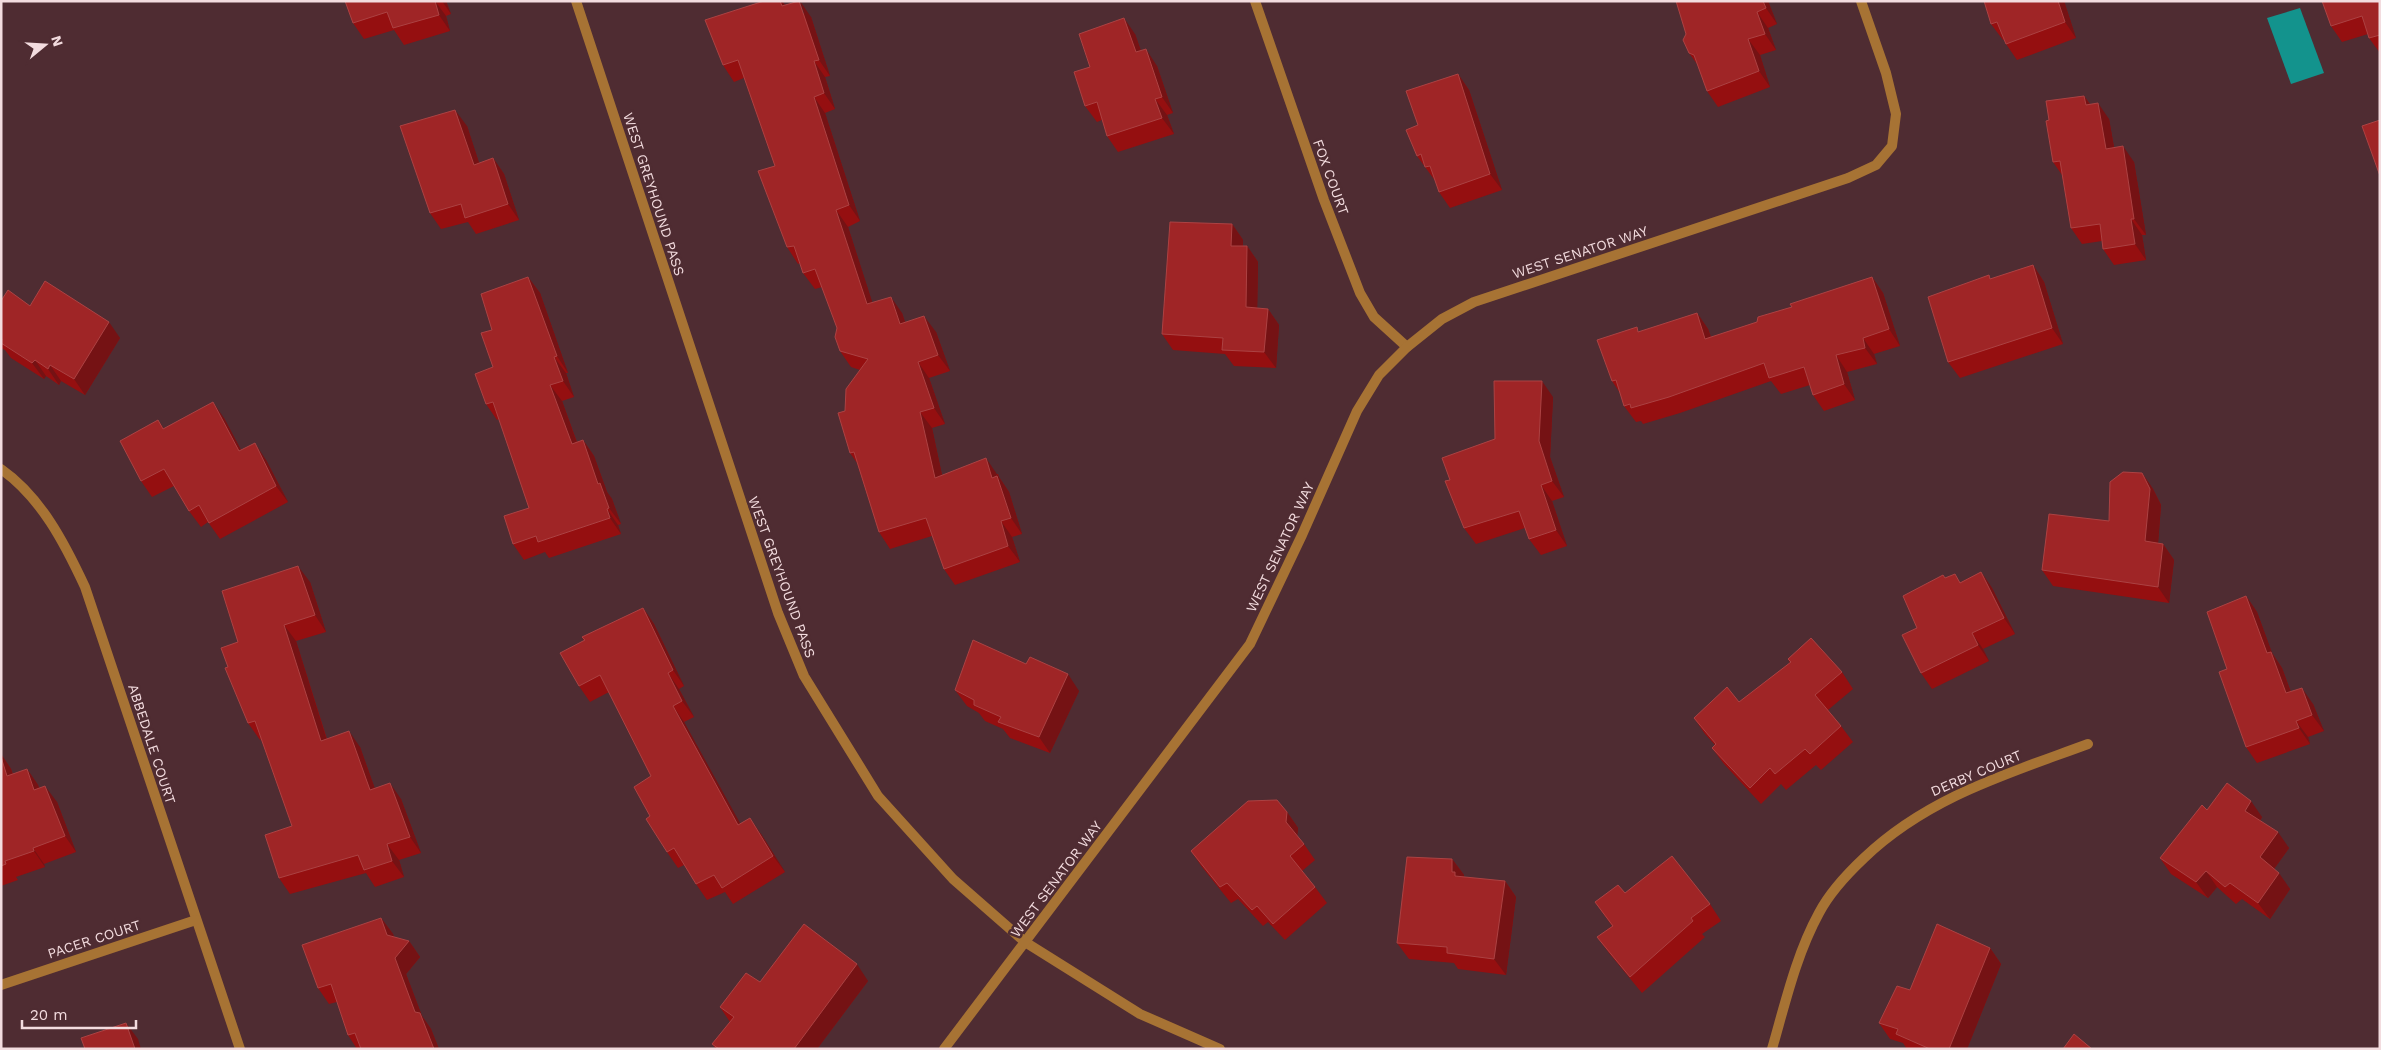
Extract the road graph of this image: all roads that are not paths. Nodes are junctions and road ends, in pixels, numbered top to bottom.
1 (576, 1) edge
2 (1255, 1) edge
3 (1860, 1) edge
4 (1407, 347) junction
5 (1, 470) edge
6 (2088, 744) dead end
7 (196, 920) junction
8 (1026, 942) junction
9 (1, 985) edge
10 (240, 1049) edge
11 (944, 1049) edge
12 (1220, 1049) edge
13 (1772, 1049) edge

1 - 8 street, WEST GREYHOUND PASS
2 - 4 street, FOX COURT
3 - 4 street, WEST SENATOR WAY
4 - 8 street, WEST SENATOR WAY
5 - 7 street, ABBEDALE COURT
6 - 13 street, DERBY COURT
7 - 9 street, PACER COURT
7 - 10 street, ABBEDALE COURT
8 - 11 street, WEST SENATOR WAY
8 - 12 street, WEST GREYHOUND PASS

